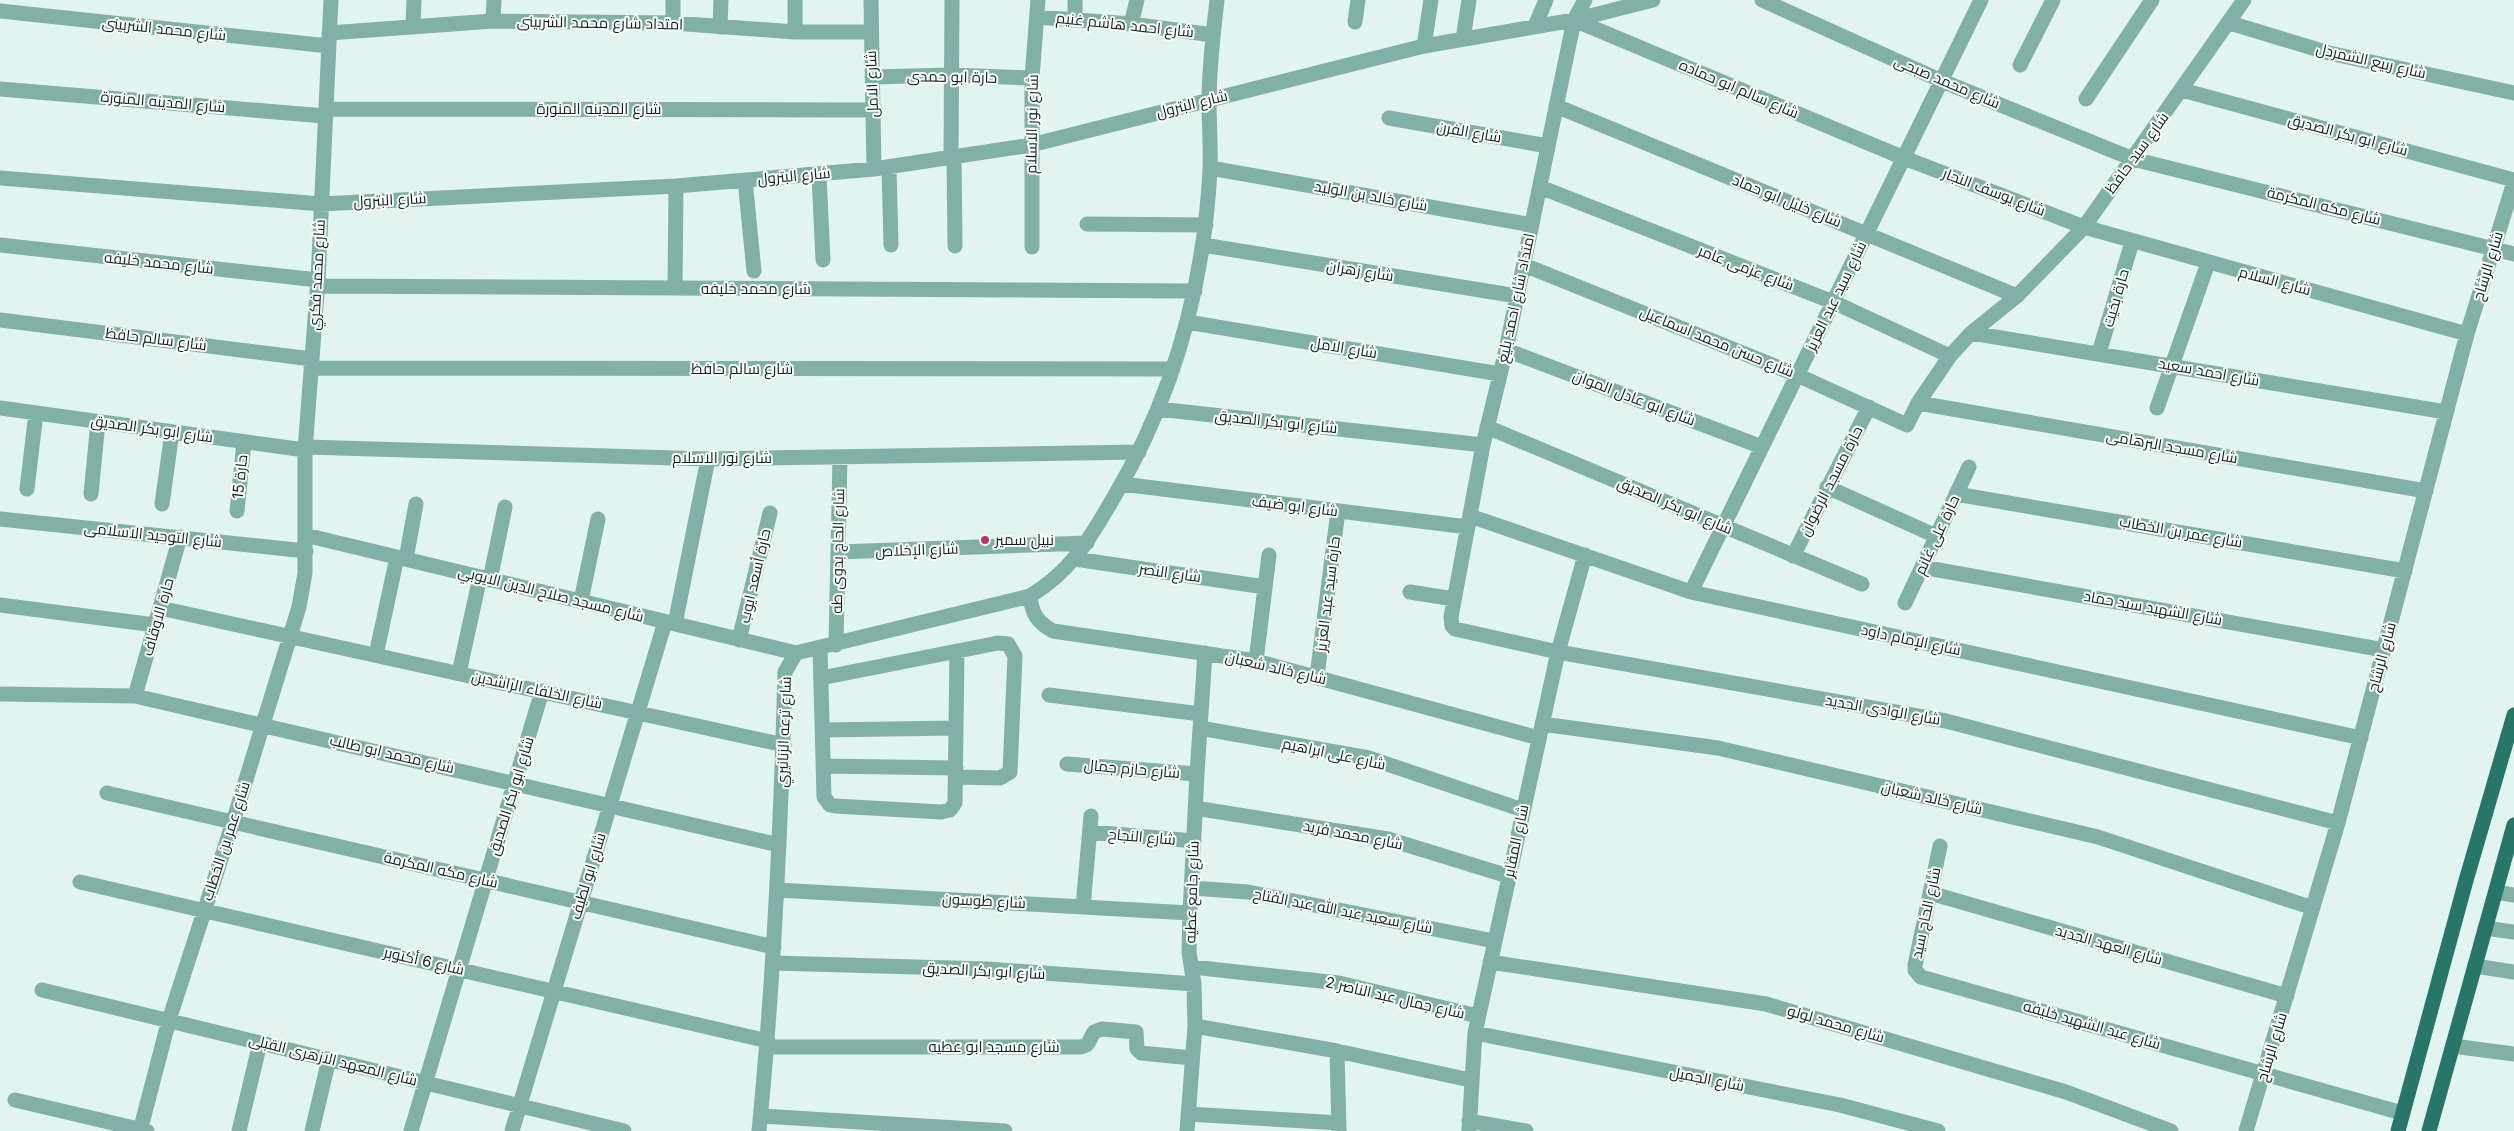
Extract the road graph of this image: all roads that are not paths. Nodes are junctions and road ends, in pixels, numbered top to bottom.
1 (331, 0) edge
2 (414, 0) edge
3 (494, 0) edge
4 (673, 0) edge
5 (721, 0) edge
6 (795, 0) edge
7 (871, 0) edge
8 (952, 0) edge
9 (1038, 0) edge
10 (1075, 0) edge
11 (1136, 0) edge
12 (1217, 0) edge
13 (1358, 0) edge
14 (1431, 0) edge
15 (1470, 0) edge
16 (1546, 0) edge
17 (1585, 0) edge
18 (1653, 0) edge
19 (1762, 0) edge
20 (1981, 0) edge
21 (2053, 0) edge
22 (2152, 0) edge
23 (2244, 0) edge
24 (0, 11) edge
25 (1037, 17) junction
26 (1075, 20) junction
27 (1574, 20) junction
28 (493, 21) junction
29 (1355, 22) dead end
30 (673, 23) junction
31 (2230, 23) junction
32 (1131, 24) junction
33 (413, 26) junction
34 (1535, 26) junction
35 (720, 27) junction
36 (795, 32) junction
37 (870, 32) junction
38 (1212, 35) junction
39 (1463, 39) junction
40 (329, 40) junction
41 (1424, 46) junction
42 (2020, 64) dead end
43 (951, 75) junction
44 (872, 77) junction
45 (1032, 78) junction
46 (1942, 81) junction
47 (0, 89) edge
48 (2182, 90) junction
49 (2514, 93) edge
50 (2086, 99) dead end
51 (1209, 100) junction
52 (1556, 106) junction
53 (873, 110) junction
54 (326, 113) junction
55 (1389, 118) dead end
56 (1031, 144) junction
57 (1548, 146) junction
58 (952, 157) junction
59 (1904, 158) junction
60 (2133, 159) junction
61 (882, 168) junction
62 (1210, 168) junction
63 (819, 174) junction
64 (0, 178) edge
65 (746, 180) junction
66 (2514, 181) edge
67 (676, 186) junction
68 (1540, 187) junction
69 (321, 204) junction
70 (1086, 224) dead end
71 (1532, 224) junction
72 (1206, 225) junction
73 (2084, 227) junction
74 (1867, 233) junction
75 (2132, 242) junction
76 (0, 245) edge
77 (1203, 245) junction
78 (891, 246) dead end
79 (955, 246) dead end
80 (1032, 247) dead end
81 (2493, 248) junction
82 (2514, 254) edge
83 (823, 260) dead end
84 (2208, 263) junction
85 (1524, 265) junction
86 (754, 271) dead end
87 (318, 283) junction
88 (675, 288) junction
89 (1195, 291) junction
90 (1518, 296) junction
91 (2017, 296) junction
92 (1833, 302) junction
93 (0, 320) edge
94 (1187, 322) junction
95 (1971, 333) junction
96 (2467, 334) junction
97 (1506, 350) junction
98 (2099, 354) junction
99 (1950, 356) junction
100 (311, 364) junction
101 (2172, 366) junction
102 (1174, 369) junction
103 (1500, 374) junction
104 (1797, 375) junction
105 (1918, 403) junction
106 (1868, 407) junction
107 (0, 408) edge
108 (2157, 408) dead end
109 (1158, 409) junction
110 (2446, 412) junction
111 (36, 413) junction
112 (98, 422) junction
113 (1907, 425) joint
114 (1487, 427) junction
115 (172, 432) junction
116 (244, 442) junction
117 (1483, 445) junction
118 (1762, 447) junction
119 (305, 449) junction
120 (1139, 452) junction
121 (840, 458) junction
122 (708, 460) junction
123 (1969, 467) dead end
124 (1122, 484) junction
125 (1827, 488) junction
126 (27, 489) dead end
127 (2426, 490) junction
128 (91, 494) dead end
129 (1956, 494) junction
130 (162, 504) dead end
131 (416, 504) dead end
132 (505, 507) dead end
133 (237, 511) dead end
134 (1338, 511) junction
135 (770, 513) dead end
136 (598, 518) dead end
137 (0, 520) edge
138 (1469, 521) junction
139 (1723, 526) junction
140 (305, 535) junction
141 (1936, 536) junction
142 (180, 537) junction
143 (1086, 543) junction
144 (306, 550) junction
145 (838, 552) junction
146 (1585, 554) junction
147 (1269, 555) dead end
148 (1793, 556) junction
149 (402, 558) junction
150 (1075, 559) junction
151 (1922, 566) junction
152 (2405, 571) junction
153 (485, 578) junction
154 (1862, 584) dead end
155 (1265, 587) junction
156 (1410, 592) dead end
157 (1691, 592) junction
158 (1030, 596) junction
159 (1454, 599) junction
160 (581, 601) junction
161 (1905, 603) dead end
162 (0, 605) edge
163 (160, 608) junction
164 (670, 623) junction
165 (155, 625) junction
166 (290, 636) junction
167 (740, 640) junction
168 (836, 645) junction
169 (820, 648) junction
170 (2384, 650) junction
171 (957, 651) junction
172 (1205, 652) junction
173 (1558, 652) junction
174 (796, 653) junction
175 (376, 655) junction
176 (1256, 661) junction
177 (459, 673) junction
178 (1317, 676) junction
179 (821, 678) junction
180 (542, 691) junction
181 (0, 694) edge
182 (1049, 695) dead end
183 (135, 696) junction
184 (638, 712) junction
185 (2514, 716) edge
186 (1200, 721) junction
187 (263, 724) junction
188 (956, 728) junction
189 (822, 730) junction
190 (1541, 731) junction
191 (2361, 738) junction
192 (784, 745) junction
193 (1067, 764) dead end
194 (823, 766) junction
195 (956, 772) junction
196 (1196, 774) junction
197 (515, 783) junction
198 (107, 793) dead end
199 (610, 805) junction
200 (1195, 808) junction
201 (1523, 810) junction
202 (1092, 816) dead end
203 (233, 822) junction
204 (2338, 823) junction
205 (2514, 826) edge
206 (1090, 832) junction
207 (1194, 841) junction
208 (779, 845) junction
209 (1940, 846) dead end
210 (1508, 876) junction
211 (486, 880) junction
212 (80, 882) dead end
213 (1192, 888) junction
214 (777, 890) junction
215 (2496, 892) junction
216 (1930, 893) junction
217 (2514, 895) edge
218 (580, 902) junction
219 (1083, 907) junction
220 (2313, 908) junction
221 (203, 910) junction
222 (1190, 913) junction
223 (2486, 928) junction
224 (2514, 932) edge
225 (1494, 941) junction
226 (774, 947) junction
227 (1490, 962) junction
228 (773, 963) junction
229 (2475, 966) junction
230 (1192, 967) junction
231 (459, 970) junction
232 (2514, 972) edge
233 (1921, 977) joint
234 (1194, 984) junction
235 (42, 990) dead end
236 (554, 992) junction
237 (2287, 996) junction
238 (1478, 1016) junction
239 (169, 1020) junction
240 (1195, 1026) junction
241 (1474, 1033) junction
242 (260, 1043) junction
243 (767, 1044) junction
244 (2453, 1046) junction
245 (1337, 1052) junction
246 (2514, 1054) edge
247 (1192, 1058) junction
248 (329, 1059) junction
249 (2264, 1074) junction
250 (1470, 1080) junction
251 (425, 1083) junction
252 (14, 1100) dead end
253 (519, 1106) junction
254 (2402, 1113) junction
255 (1188, 1114) junction
256 (761, 1116) junction
257 (1469, 1126) edge
258 (1339, 1127) edge
259 (143, 1130) edge
260 (239, 1131) edge
261 (312, 1131) edge
262 (411, 1131) edge
263 (512, 1131) edge
264 (624, 1131) edge
265 (759, 1131) edge
266 (1005, 1131) edge
267 (1187, 1131) edge
268 (1526, 1131) edge
269 (1938, 1131) edge
270 (2171, 1131) edge
271 (2246, 1131) edge
272 (2398, 1131) edge
273 (2429, 1131) edge

1 - 40 street, شارع محمد فكري
2 - 33 street
3 - 28 street
4 - 30 street
5 - 35 street
6 - 36 street
7 - 37 street, شارع الامل
8 - 43 street
9 - 25 street, شارع نور الاسلام
10 - 26 street
11 - 32 street
12 - 38 street
13 - 29 street
14 - 41 street
15 - 39 street
16 - 34 street
17 - 27 street, امتداد شارع احمد بليغ
18 - 27 street, شارع البترول
19 - 46 street, شارع محمد صبحى
20 - 46 street, شارع سيد عبد العزيز
21 - 42 street
22 - 50 street
23 - 31 street, شارع سيد حافظ
24 - 40 street, شارع محمد الشربينى
25 - 26 street, شارع احمد هاشم غنيم
25 - 45 street, شارع نور الاسلام
26 - 32 street, شارع احمد هاشم غنيم
27 - 34 street, شارع البترول
27 - 52 street, امتداد شارع احمد بليغ
27 - 59 street, شارع سالم ابو حماده
28 - 30 street, امتداد شارع محمد الشربينى
28 - 33 street, امتداد شارع محمد الشربينى
30 - 35 street, امتداد شارع محمد الشربينى
31 - 48 street, شارع سيد حافظ
31 - 49 street, شارع ربيع الشمردل
32 - 38 street, شارع احمد هاشم غنيم
33 - 40 street, امتداد شارع محمد الشربينى
34 - 39 street, شارع البترول
35 - 36 street, امتداد شارع محمد الشربينى
36 - 37 street, امتداد شارع محمد الشربينى
37 - 44 street, شارع الامل
38 - 51 street
39 - 41 street, شارع البترول
40 - 54 street, شارع محمد فكري
41 - 51 street, شارع البترول
43 - 44 street, حارة ابو حمدى
43 - 45 street, حارة ابو حمدى
43 - 58 street
44 - 53 street, شارع الامل
45 - 56 street, شارع نور الاسلام
46 - 59 street, شارع سيد عبد العزيز
46 - 60 street, شارع محمد صبحى
47 - 54 street, شارع المدينه المنورة
48 - 60 street, شارع سيد حافظ
48 - 66 street, شارع ابو بكر الصديق
51 - 56 street, شارع البترول
51 - 62 street
52 - 57 street, امتداد شارع احمد بليغ
52 - 74 street, شارع خليل ابو حماد
53 - 54 street, شارع المدينه المنورة
53 - 61 street, شارع الامل
54 - 69 street, شارع محمد فكري
55 - 57 street, شارع الفرن
56 - 58 street, شارع البترول
56 - 80 street, شارع نور الاسلام
57 - 68 street, امتداد شارع احمد بليغ
58 - 61 street, شارع البترول
58 - 79 street
59 - 73 street, شارع يوسف النجار
59 - 74 street, شارع سيد عبد العزيز
60 - 73 street, شارع سيد حافظ
60 - 81 street, شارع مكه المكرمة
61 - 63 street, شارع البترول
61 - 78 street, شارع الامل
62 - 71 street, شارع خالد بن الوليد
62 - 72 street
63 - 65 street, شارع البترول
63 - 83 street
64 - 69 street, شارع البترول
65 - 67 street, شارع البترول
65 - 86 street
66 - 81 street, شارع الرشاح
67 - 69 street, شارع البترول
67 - 88 street
68 - 71 street, امتداد شارع احمد بليغ
68 - 92 street, شارع عزمى عامر
69 - 87 street, شارع محمد فكري
70 - 72 street
71 - 85 street, امتداد شارع احمد بليغ
72 - 77 street
73 - 75 street, شارع السلام
73 - 91 street, شارع سيد حافظ
74 - 91 street, شارع خليل ابو حماد
74 - 92 street, شارع سيد عبد العزيز
75 - 84 street, شارع السلام
75 - 98 street, حارة بخيت
76 - 87 street, شارع محمد خليفه
77 - 89 street
77 - 90 street, شارع زهران
81 - 82 street, شارع مكه المكرمة
81 - 96 street, شارع الرشاح
84 - 96 street, شارع السلام
84 - 101 street
85 - 90 street, امتداد شارع احمد بليغ
85 - 104 street, شارع حسن محمد اسماعيل
87 - 88 street, شارع محمد خليفه
87 - 100 street, شارع محمد فكري
88 - 89 street, شارع محمد خليفه
89 - 94 street
90 - 97 street, امتداد شارع احمد بليغ
91 - 95 street, شارع سيد حافظ
92 - 99 street, شارع عزمى عامر
92 - 104 street, شارع سيد عبد العزيز
93 - 100 street, شارع سالم حافظ
94 - 102 street
94 - 103 street, شارع الامل
95 - 98 street, شارع احمد سعيد
95 - 99 street, شارع سيد حافظ
96 - 110 street, شارع الرشاح
97 - 103 street, امتداد شارع احمد بليغ
97 - 118 street, شارع ابو عادل الموان
98 - 101 street, شارع احمد سعيد
99 - 105 street, شارع سيد حافظ
100 - 102 street, شارع سالم حافظ
100 - 119 street, شارع محمد فكري
101 - 108 street
101 - 110 street, شارع احمد سعيد
102 - 109 street
103 - 114 street, امتداد شارع احمد بليغ
104 - 106 street, شارع حسن محمد اسماعيل
104 - 118 street, شارع سيد عبد العزيز
105 - 113 street, شارع سيد حافظ
105 - 127 street, شارع مسجد البرهامى
106 - 113 street, شارع حسن محمد اسماعيل
106 - 125 street, حارة مسجد الرضوان
107 - 111 street, شارع ابو بكر الصديق
109 - 117 street, شارع ابو بكر الصديق
109 - 120 street
110 - 127 street, شارع الرشاح
111 - 112 street, شارع ابو بكر الصديق
111 - 126 street
112 - 115 street, شارع ابو بكر الصديق
112 - 128 street
114 - 117 street, امتداد شارع احمد بليغ
114 - 139 street, شارع ابو بكر الصديق
115 - 116 street, شارع ابو بكر الصديق
115 - 130 street
116 - 119 street, شارع ابو بكر الصديق
116 - 133 street, حارة 15
117 - 138 street, امتداد شارع احمد بليغ
118 - 139 street, شارع سيد عبد العزيز
119 - 122 street, شارع نور الاسلام
119 - 140 street, شارع محمد فكري
120 - 121 street, شارع نور الاسلام
120 - 124 street
121 - 122 street, شارع نور الاسلام
121 - 145 street, شارع الحاج بدوى طه
122 - 164 street, شارع ابو لطيف
123 - 129 street, حارة على غانم
124 - 134 street, شارع ابو ضيف
124 - 143 street
125 - 141 street
125 - 148 street, حارة مسجد الرضوان
127 - 152 street, شارع الرشاح
129 - 141 street, حارة على غانم
129 - 152 street, شارع عمر بن الخطاب
131 - 149 street
132 - 153 street
134 - 138 street, شارع ابو ضيف
134 - 178 street, حارة سيد عبد العزيز
135 - 167 street, حارة أسعد ايوب
136 - 160 street
137 - 142 street, شارع التوحيد الاسلامى
138 - 146 street, شارع الإمام داود
138 - 159 street, امتداد شارع احمد بليغ
139 - 148 street, شارع ابو بكر الصديق
139 - 157 street, شارع سيد عبد العزيز
140 - 144 street, شارع محمد فكري
140 - 149 street, شارع مسجد صلاح الدين الايوبي
141 - 151 street, حارة على غانم
142 - 144 street, شارع التوحيد الاسلامى
142 - 163 street, حارة الاوقاف
143 - 145 street, شارع الإخلاص
143 - 150 street
144 - 166 street, شارع عمر بن الخطاب
145 - 168 street, شارع الحاج بدوى طه
146 - 157 street, شارع الإمام داود
146 - 173 street, شارع المقابر
147 - 155 street
148 - 154 street, شارع ابو بكر الصديق
149 - 153 street, شارع مسجد صلاح الدين الايوبي
149 - 175 street
150 - 155 street, شارع النصر
150 - 158 street
151 - 161 street, حارة على غانم
151 - 170 street, شارع الشهيد سيد حماد
152 - 170 street, شارع الرشاح
153 - 160 street, شارع مسجد صلاح الدين الايوبي
153 - 177 street
155 - 176 street
156 - 159 street
157 - 191 street, شارع الإمام داود
158 - 168 street
158 - 172 street, شارع خالد شعبان
159 - 173 street, شارع الوادى الجديد
160 - 164 street, شارع مسجد صلاح الدين الايوبي
162 - 165 street
163 - 165 street, حارة الاوقاف
163 - 166 street, شارع الخلفاء الراشدين
164 - 167 street, شارع مسجد صلاح الدين الايوبي
164 - 184 street, شارع ابو لطيف
165 - 183 street, حارة الاوقاف
166 - 175 street, شارع الخلفاء الراشدين
166 - 187 street, شارع عمر بن الخطاب
167 - 174 street, شارع مسجد صلاح الدين الايوبي
168 - 169 street
169 - 174 street
169 - 179 street
170 - 191 street, شارع الرشاح
171 - 179 street
171 - 188 street
171 - 195 street
172 - 176 street, شارع خالد شعبان
172 - 186 street, شارع جامع عطيه
173 - 190 street, شارع المقابر
173 - 204 street, شارع الوادى الجديد
174 - 192 street, شارع ترعه الزنانيري
175 - 177 street, شارع الخلفاء الراشدين
176 - 178 street, شارع خالد شعبان
177 - 180 street, شارع الخلفاء الراشدين
178 - 190 street, شارع خالد شعبان
179 - 189 street
180 - 184 street, شارع الخلفاء الراشدين
180 - 197 street, شارع ابو بكر الصديق
181 - 183 street, شارع محمد ابو طالب
182 - 186 street, شارع على ابراهيم
183 - 187 street, شارع محمد ابو طالب
184 - 192 street, شارع الخلفاء الراشدين
184 - 199 street, شارع ابو لطيف
185 - 254 main road
186 - 196 street, شارع جامع عطيه
186 - 201 street, شارع على ابراهيم
187 - 197 street, شارع محمد ابو طالب
187 - 203 street, شارع عمر بن الخطاب
188 - 189 street
188 - 195 street
189 - 194 street
190 - 201 street, شارع المقابر
190 - 220 street, شارع خالد شعبان
191 - 204 street, شارع الرشاح
192 - 208 street, شارع ترعه الزنانيري
193 - 196 street, شارع حازم جمال
194 - 195 street
194 - 195 street
196 - 200 street, شارع جامع عطيه
197 - 199 street, شارع محمد ابو طالب
197 - 211 street, شارع ابو بكر الصديق
198 - 203 street, شارع مكه المكرمة
199 - 208 street, شارع محمد ابو طالب
199 - 218 street, شارع ابو لطيف
200 - 207 street, شارع جامع عطيه
200 - 210 street, شارع محمد فريد
201 - 210 street, شارع المقابر
202 - 206 street
203 - 211 street, شارع مكه المكرمة
203 - 221 street, شارع عمر بن الخطاب
204 - 220 street, شارع الرشاح
205 - 215 main road
206 - 207 street, شارع النجاح
206 - 219 street
207 - 213 street, شارع جامع عطيه
208 - 214 street, شارع ترعه الزنانيري
209 - 216 street, شارع الحاج سيد
210 - 225 street, شارع المقابر
211 - 218 street, شارع مكه المكرمة
211 - 231 street, شارع ابو بكر الصديق
212 - 221 street, شارع 6 أكتوبر
213 - 222 street, شارع جامع عطيه
213 - 225 street, شارع سعيد عبد الله عبد الفتاح
214 - 219 street, شارع طوسون
214 - 226 street, شارع ترعه الزنانيري
215 - 217 street
215 - 223 main road
216 - 233 street, شارع الحاج سيد
216 - 237 street, شارع العهد الجديد
218 - 226 street, شارع مكه المكرمة
218 - 236 street, شارع ابو لطيف
219 - 222 street, شارع طوسون
220 - 237 street, شارع الرشاح
221 - 231 street, شارع 6 أكتوبر
221 - 239 street, شارع عمر بن الخطاب
222 - 230 street, شارع جامع عطيه
223 - 224 street
223 - 229 main road
225 - 227 street, شارع المقابر
226 - 228 street, شارع ترعه الزنانيري
227 - 238 street, شارع المقابر
227 - 270 street, شارع محمد لولو
228 - 234 street, شارع ابو بكر الصديق
228 - 243 street, شارع ترعه الزنانيري
229 - 232 street
229 - 244 main road
230 - 234 street, شارع جامع عطيه
230 - 238 street, شارع جمال عبد الناصر 2
231 - 236 street, شارع 6 أكتوبر
231 - 251 street, شارع ابو بكر الصديق
233 - 249 street, شارع عبد الشهيد خليفه
234 - 240 street, شارع جامع عطيه
235 - 239 street, شارع المعهد الازهرى القبلى
236 - 243 street, شارع 6 أكتوبر
236 - 253 street, شارع ابو لطيف
237 - 249 street, شارع الرشاح
238 - 241 street, شارع المقابر
239 - 242 street, شارع المعهد الازهرى القبلى
239 - 259 street, شارع عمر بن الخطاب
240 - 245 street
240 - 247 street, شارع جامع عطيه
241 - 250 street, شارع المقابر
241 - 269 street, شارع الجميل
242 - 248 street, شارع المعهد الازهرى القبلى
242 - 260 street
243 - 247 street, شارع مسجد ابو عطيه
243 - 256 street, شارع ترعه الزنانيري
244 - 246 street
244 - 273 main road
245 - 250 street
245 - 258 street
247 - 255 street, شارع جامع عطيه
248 - 251 street, شارع المعهد الازهرى القبلى
248 - 261 street
249 - 254 street, شارع عبد الشهيد خليفه
249 - 271 street, شارع الرشاح
250 - 257 street, شارع المقابر
251 - 253 street, شارع المعهد الازهرى القبلى
251 - 262 street, شارع ابو بكر الصديق
252 - 259 street
253 - 263 street, شارع ابو لطيف
253 - 264 street, شارع المعهد الازهرى القبلى
254 - 272 main road
255 - 258 street
255 - 267 street, شارع جامع عطيه
256 - 265 street, شارع ترعه الزنانيري
256 - 266 street
257 - 268 street

